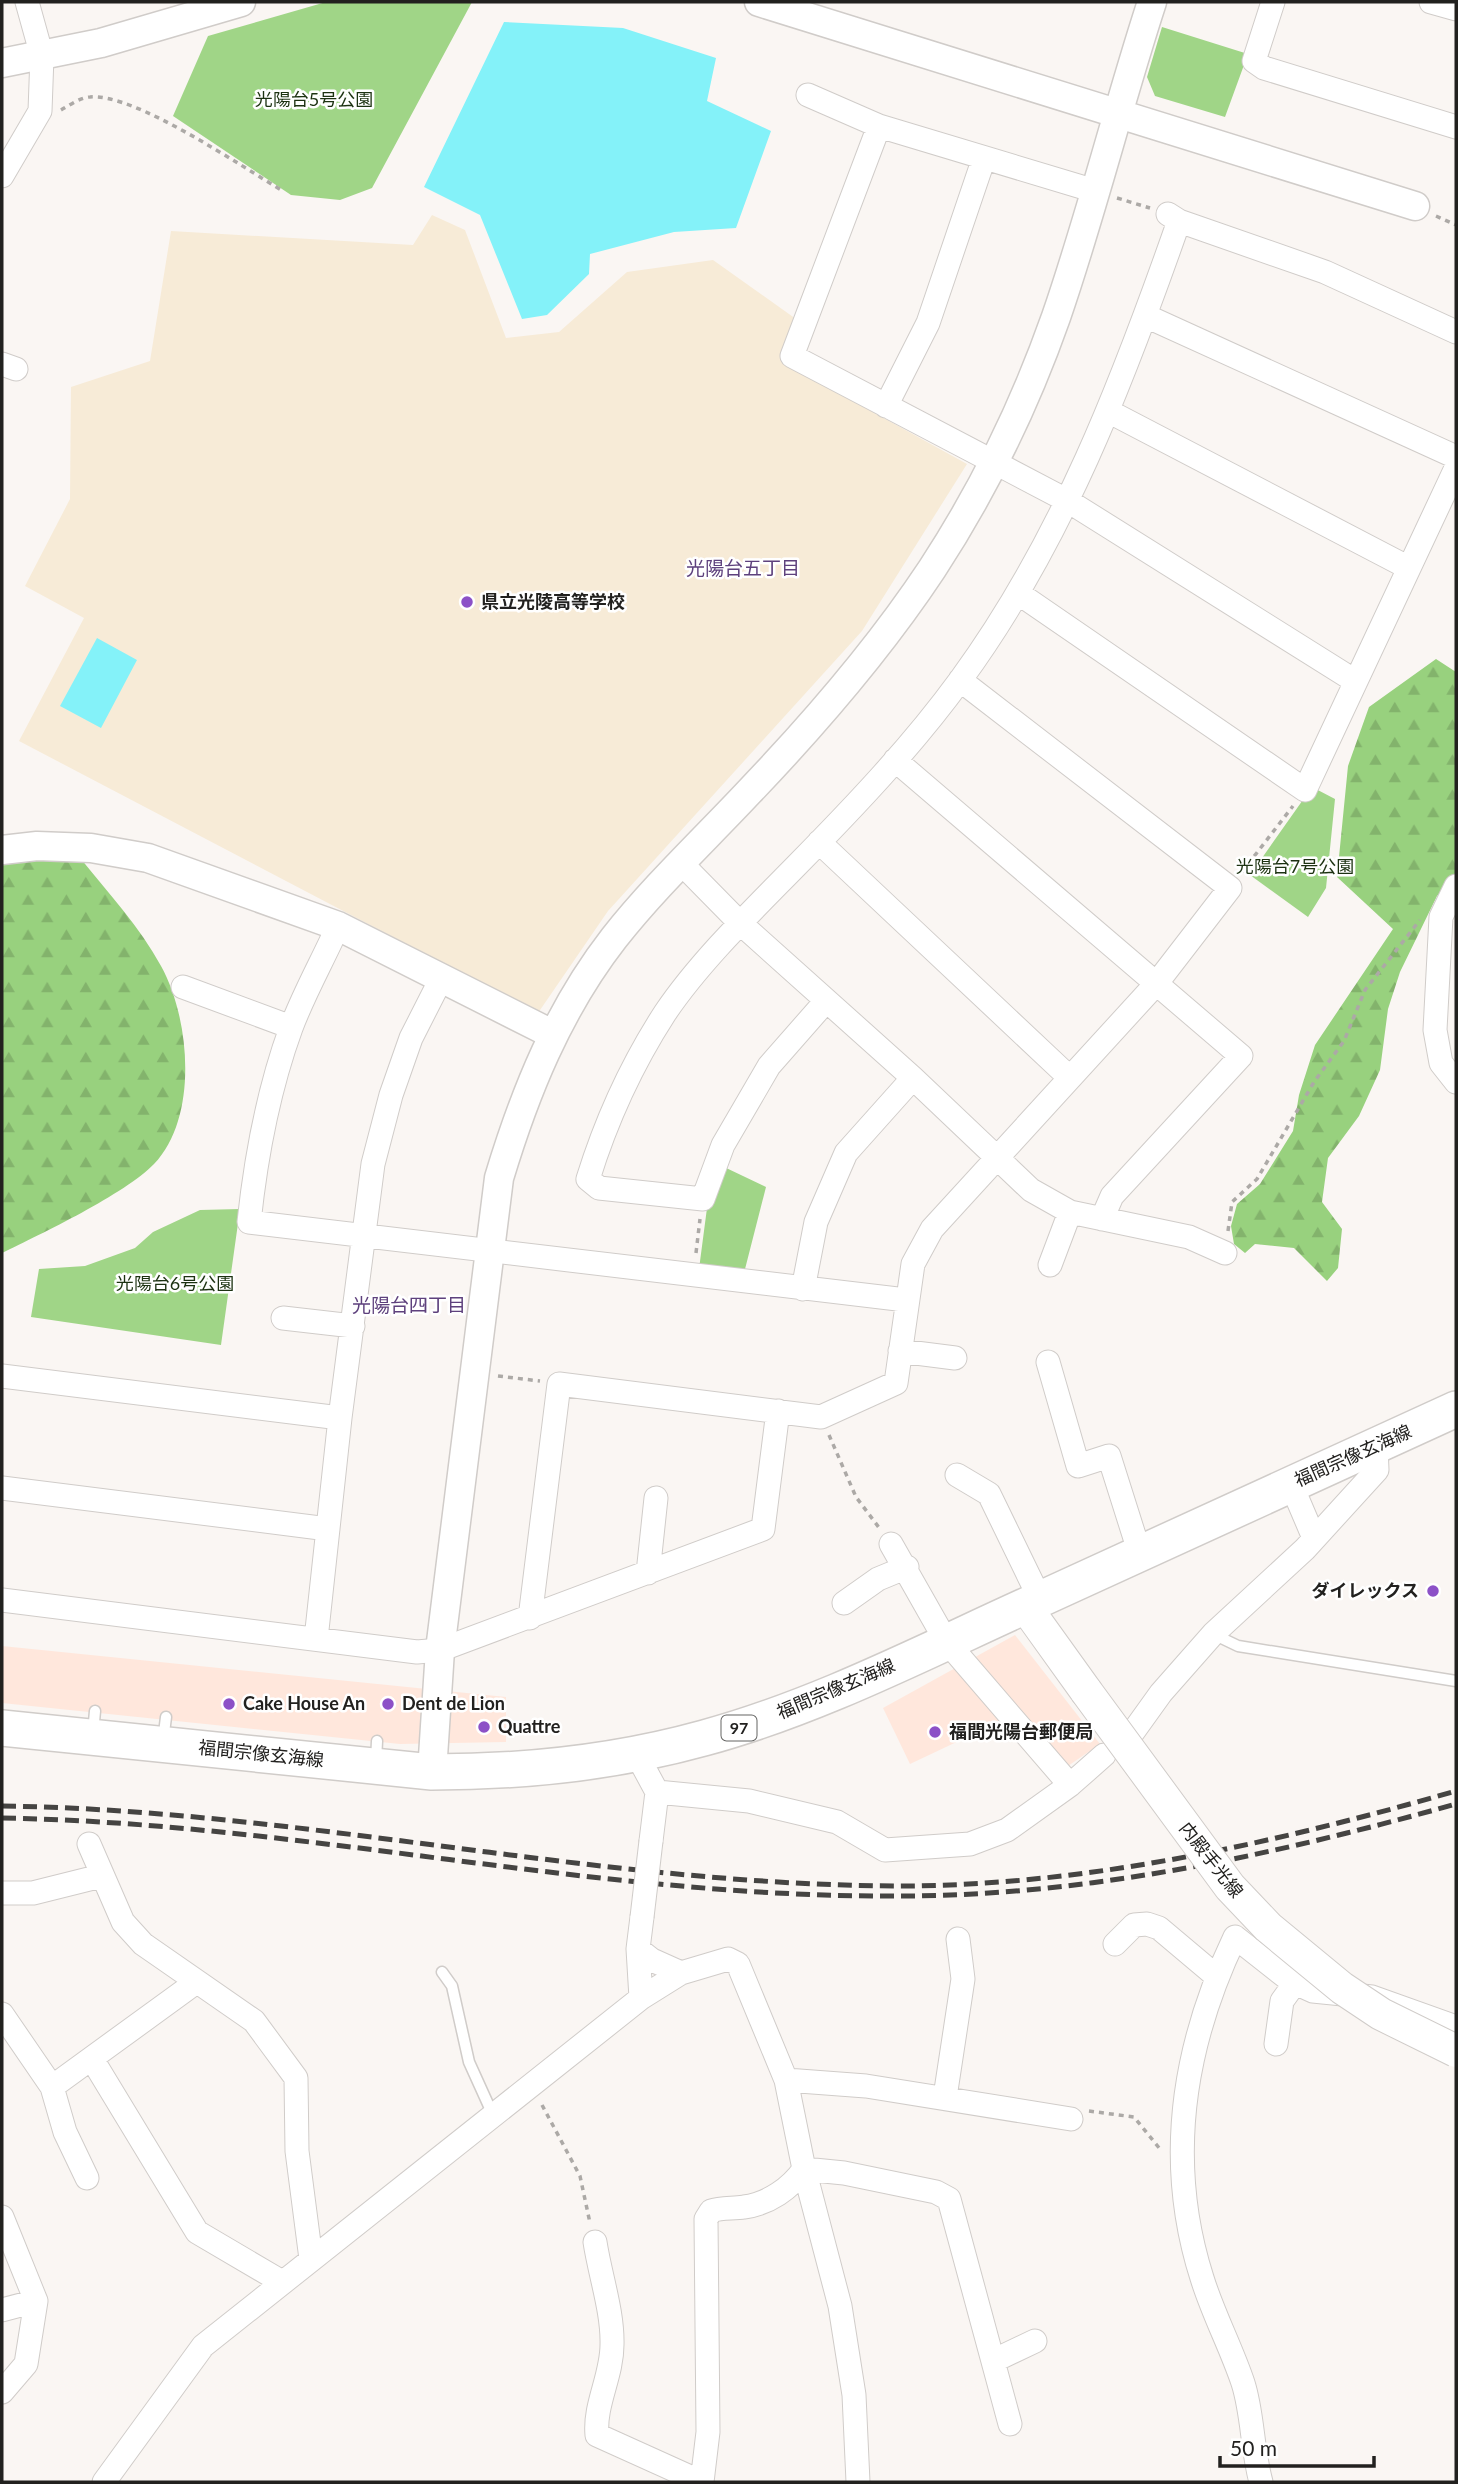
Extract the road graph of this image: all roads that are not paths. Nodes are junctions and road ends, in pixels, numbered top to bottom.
1 (27, 2) edge
2 (241, 2) edge
3 (759, 2) edge
4 (1152, 2) edge
5 (1273, 2) edge
6 (1431, 2) edge
7 (1456, 9) edge
8 (42, 56) junction
9 (2, 62) edge
10 (808, 94) dead end
11 (1118, 111) junction
12 (879, 126) junction
13 (1456, 127) edge
14 (984, 158) junction
15 (2, 176) edge
16 (1095, 191) junction
17 (1415, 206) dead end
18 (1146, 316) junction
19 (1456, 332) edge
20 (886, 406) junction
21 (1108, 411) junction
22 (1456, 457) edge
23 (993, 462) junction
24 (1456, 468) edge
25 (1068, 501) junction
26 (1409, 568) junction
27 (1018, 593) junction
28 (960, 680) junction
29 (1355, 681) junction
30 (895, 760) junction
31 (820, 842) junction
32 (2, 850) edge
33 (681, 863) junction
34 (1456, 886) edge
35 (740, 923) junction
36 (338, 926) junction
37 (441, 979) junction
38 (1156, 984) junction
39 (183, 987) dead end
40 (827, 1001) junction
41 (291, 1027) junction
42 (552, 1034) junction
43 (1070, 1078) junction
44 (913, 1079) junction
45 (1456, 1082) edge
46 (997, 1158) junction
47 (1070, 1212) junction
48 (1102, 1219) junction
49 (364, 1234) junction
50 (489, 1251) junction
51 (1225, 1253) road end
52 (1050, 1265) dead end
53 (803, 1289) junction
54 (906, 1300) junction
55 (283, 1318) dead end
56 (353, 1326) junction
57 (900, 1351) junction
58 (955, 1358) dead end
59 (1048, 1362) dead end
60 (2, 1376) edge
61 (1456, 1409) edge
62 (778, 1411) junction
63 (340, 1418) junction
64 (1376, 1447) junction
65 (957, 1475) dead end
66 (1291, 1484) junction
67 (2, 1488) edge
68 (656, 1498) dead end
69 (328, 1529) junction
70 (1314, 1538) junction
71 (891, 1544) road end
72 (1140, 1554) junction
73 (907, 1567) junction
74 (649, 1573) junction
75 (2, 1600) edge
76 (1033, 1602) junction
77 (844, 1603) dead end
78 (530, 1618) junction
79 (1213, 1634) junction
80 (317, 1639) junction
81 (946, 1641) junction
82 (440, 1650) junction
83 (1456, 1681) edge
84 (2, 1728) edge
85 (1133, 1732) dead end
86 (636, 1755) junction
87 (1104, 1755) dead end
88 (432, 1772) junction
89 (1070, 1785) junction
90 (657, 1792) junction
91 (89, 1844) dead end
92 (101, 1876) junction
93 (2, 1893) edge
94 (958, 1939) dead end
95 (1115, 1944) dead end
96 (638, 1949) junction
97 (442, 1972) dead end
98 (681, 1973) junction
99 (1216, 1976) junction
100 (195, 1983) junction
101 (1295, 1983) junction
102 (641, 1998) junction
103 (2, 2014) edge
104 (1456, 2027) edge
105 (1276, 2044) dead end
106 (1456, 2051) edge
107 (92, 2059) junction
108 (786, 2080) junction
109 (52, 2087) junction
110 (945, 2097) junction
111 (492, 2115) junction
112 (1071, 2119) road end
113 (804, 2169) junction
114 (87, 2178) dead end
115 (2, 2217) edge
116 (595, 2242) road end
117 (311, 2259) junction
118 (282, 2282) junction
119 (36, 2301) junction
120 (2, 2310) edge
121 (1035, 2341) dead end
122 (993, 2361) junction
123 (2, 2392) edge
124 (1010, 2424) dead end
125 (104, 2482) edge
126 (701, 2482) edge
127 (858, 2482) edge
128 (1261, 2482) edge

1 - 8 street
2 - 8 street
3 - 11 street
4 - 11 street
5 - 13 street
6 - 7 street
8 - 9 street
8 - 15 street
10 - 12 street
11 - 16 street
11 - 17 street
12 - 14 street
12 - 20 street
14 - 16 street
14 - 20 street
16 - 23 street
18 - 19 street
18 - 21 street
18 - 22 street
20 - 23 street
21 - 25 street
21 - 26 street
23 - 25 street
23 - 33 street
24 - 26 street
25 - 27 street
25 - 29 street
26 - 29 street
27 - 28 street
27 - 29 street
28 - 30 street
28 - 38 street
30 - 31 street
30 - 38 street
31 - 35 street
31 - 43 street
32 - 36 street
33 - 35 street
33 - 42 street
34 - 45 street
35 - 40 street
35 - 40 street
36 - 37 street
36 - 41 street
37 - 42 street
37 - 49 street
38 - 43 street
38 - 48 street
39 - 41 street
40 - 44 street
41 - 49 street
42 - 50 street
43 - 46 street
44 - 46 street
44 - 53 street
46 - 47 street
46 - 54 street
47 - 48 street
47 - 52 street
48 - 51 street
49 - 50 street
49 - 56 street
50 - 53 street
50 - 82 street
53 - 54 street
54 - 57 street
55 - 56 street
56 - 63 street
57 - 58 street
57 - 62 street
59 - 72 street
60 - 63 street
61 - 64 main road, 福間宗像玄海線 / 97
62 - 74 street
62 - 78 street
63 - 69 street
64 - 66 main road, 福間宗像玄海線 / 97
64 - 70 street
65 - 76 street
66 - 70 street
66 - 72 main road, 福間宗像玄海線 / 97
67 - 69 street
68 - 74 street
69 - 80 street
70 - 79 street
71 - 73 street
72 - 76 main road, 福間宗像玄海線 / 97
73 - 77 street
73 - 81 street
74 - 78 street
75 - 80 street
76 - 81 main road, 福間宗像玄海線 / 97
76 - 106 main road, 内殿手光線, bridge
78 - 82 street
79 - 83 lane
79 - 85 street
80 - 82 street
81 - 86 main road, 福間宗像玄海線 / 97
81 - 89 street
82 - 88 street
84 - 88 main road, 福間宗像玄海線 / 97
86 - 88 main road, 福間宗像玄海線 / 97
86 - 90 street
87 - 89 street
89 - 90 street
90 - 96 street, bridge
91 - 92 street
92 - 93 street
92 - 100 street
94 - 110 street
95 - 99 street
96 - 98 street
96 - 102 street
97 - 111 lane
98 - 102 street
98 - 108 street
99 - 101 street
99 - 128 street
100 - 107 street
100 - 117 street
101 - 104 street
101 - 105 street
102 - 111 street
103 - 109 street
107 - 109 street
107 - 118 street
108 - 110 street
108 - 113 street
109 - 114 street
110 - 112 street
111 - 117 street
113 - 122 street
113 - 126 street
113 - 127 street
115 - 119 street
116 - 126 street
117 - 118 street
118 - 125 street
119 - 120 street
119 - 123 street
121 - 122 street
122 - 124 street

